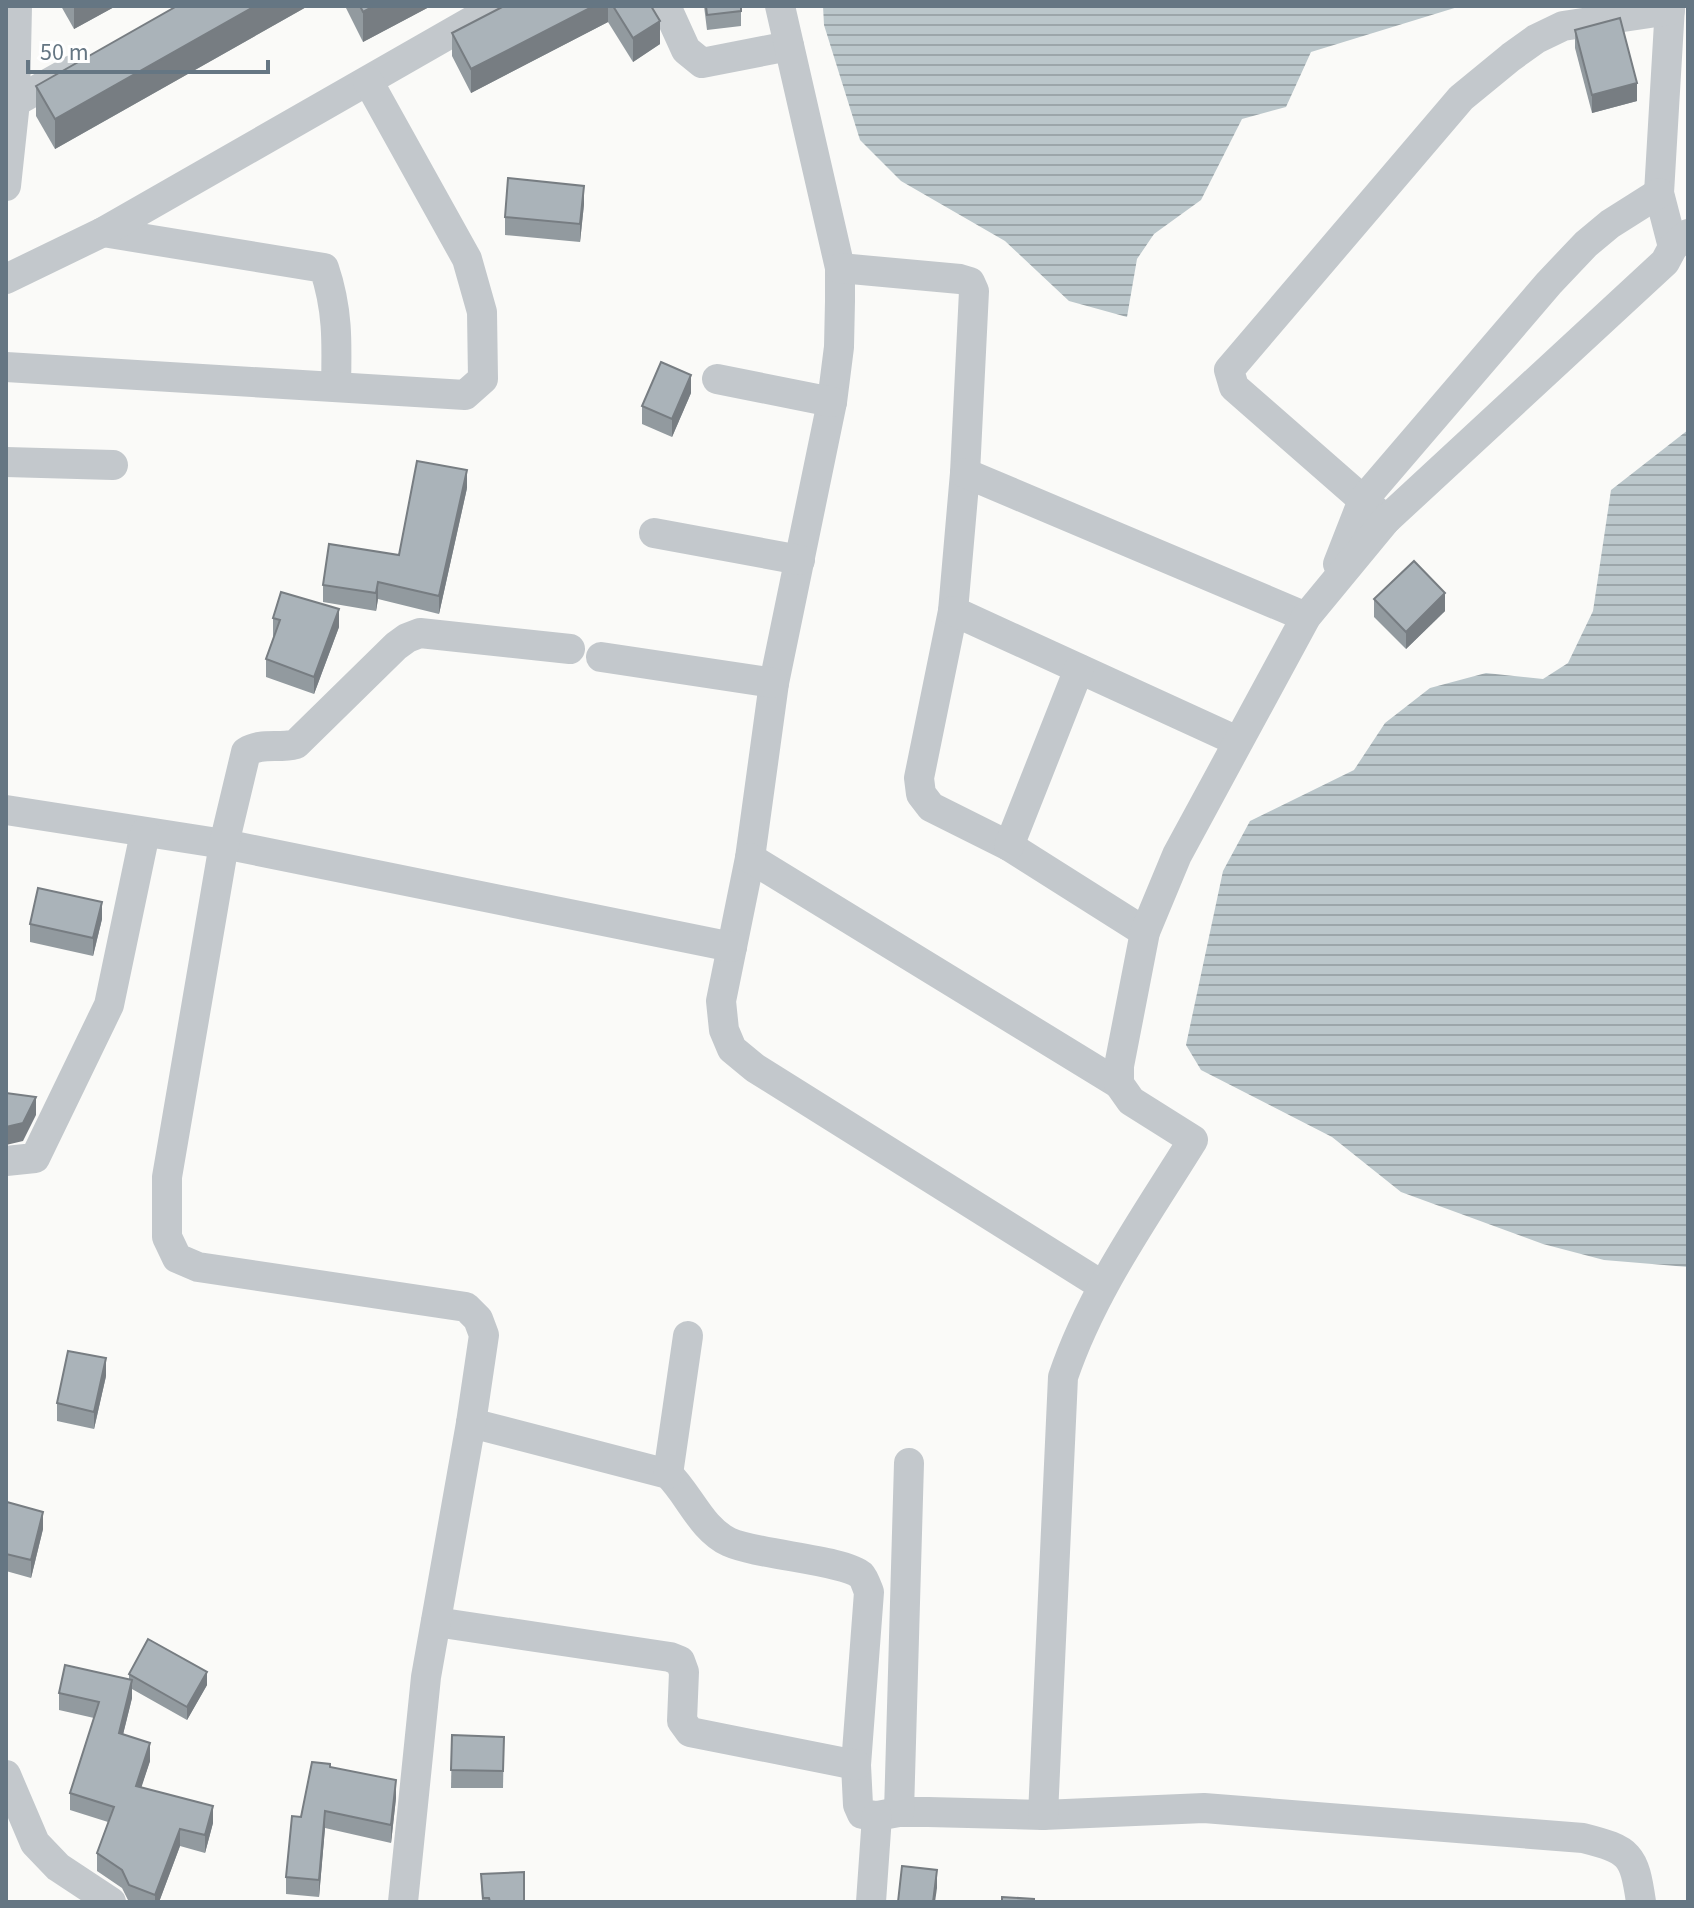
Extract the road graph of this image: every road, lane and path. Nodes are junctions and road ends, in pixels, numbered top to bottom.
1 (17, 6) edge
2 (498, 6) edge
3 (666, 6) edge
4 (780, 6) edge
5 (1670, 8) edge
6 (789, 46) junction
7 (93, 57) edge
8 (368, 81) junction
9 (15, 102) junction
10 (1676, 136) edge
11 (6, 186) edge
12 (1659, 193) junction
13 (103, 232) junction
14 (1680, 240) edge
15 (840, 268) junction
16 (6, 279) edge
17 (6, 367) edge
18 (717, 379) dead end
19 (336, 386) junction
20 (832, 402) junction
21 (6, 462) edge
22 (113, 465) dead end
23 (965, 473) junction
24 (1363, 500) junction
25 (1386, 520) junction
26 (654, 533) dead end
27 (800, 560) junction
28 (1329, 589) junction
29 (953, 611) junction
30 (1306, 617) junction
31 (570, 649) dead end
32 (601, 657) dead end
33 (1079, 669) junction
34 (774, 683) junction
35 (1237, 741) junction
36 (6, 810) edge
37 (145, 833) junction
38 (224, 844) junction
39 (1009, 846) junction
40 (750, 858) junction
41 (1145, 932) junction
42 (732, 947) junction
43 (1119, 1084) junction
44 (6, 1161) edge
45 (1103, 1286) junction
46 (688, 1336) dead end
47 (471, 1423) junction
48 (909, 1463) dead end
49 (668, 1474) junction
50 (436, 1622) junction
51 (856, 1765) junction
52 (6, 1775) edge
53 (888, 1814) junction
54 (1043, 1815) junction
55 (111, 1902) edge
56 (403, 1902) edge
57 (871, 1902) edge
58 (1641, 1902) edge

1 - 9 street
2 - 8 street
3 - 6 street
4 - 6 street
5 - 10 street
5 - 24 street
6 - 15 street
7 - 9 street
8 - 13 street
8 - 19 street
9 - 11 street
10 - 12 street
12 - 14 street
12 - 24 street
13 - 16 street
13 - 19 street
14 - 25 street
15 - 20 street
15 - 23 street
17 - 19 street
18 - 20 street
20 - 27 street
21 - 22 street
23 - 29 street
23 - 30 street
24 - 25 street
24 - 28 street
25 - 28 street
26 - 27 street
27 - 34 street
28 - 30 street
29 - 33 street
29 - 39 street
30 - 35 street
31 - 38 street
32 - 34 street
33 - 35 street
33 - 39 street
34 - 40 street
35 - 41 street
36 - 37 street
37 - 38 street
37 - 44 street
38 - 42 street
38 - 47 street
39 - 41 street
40 - 42 street
40 - 43 street
41 - 43 street
42 - 45 street
43 - 45 street
45 - 54 street
46 - 49 street
47 - 49 street
47 - 50 street
48 - 53 street
49 - 51 street
50 - 51 street
50 - 56 street
51 - 53 street
52 - 55 street
53 - 54 street
53 - 57 street
54 - 58 street

